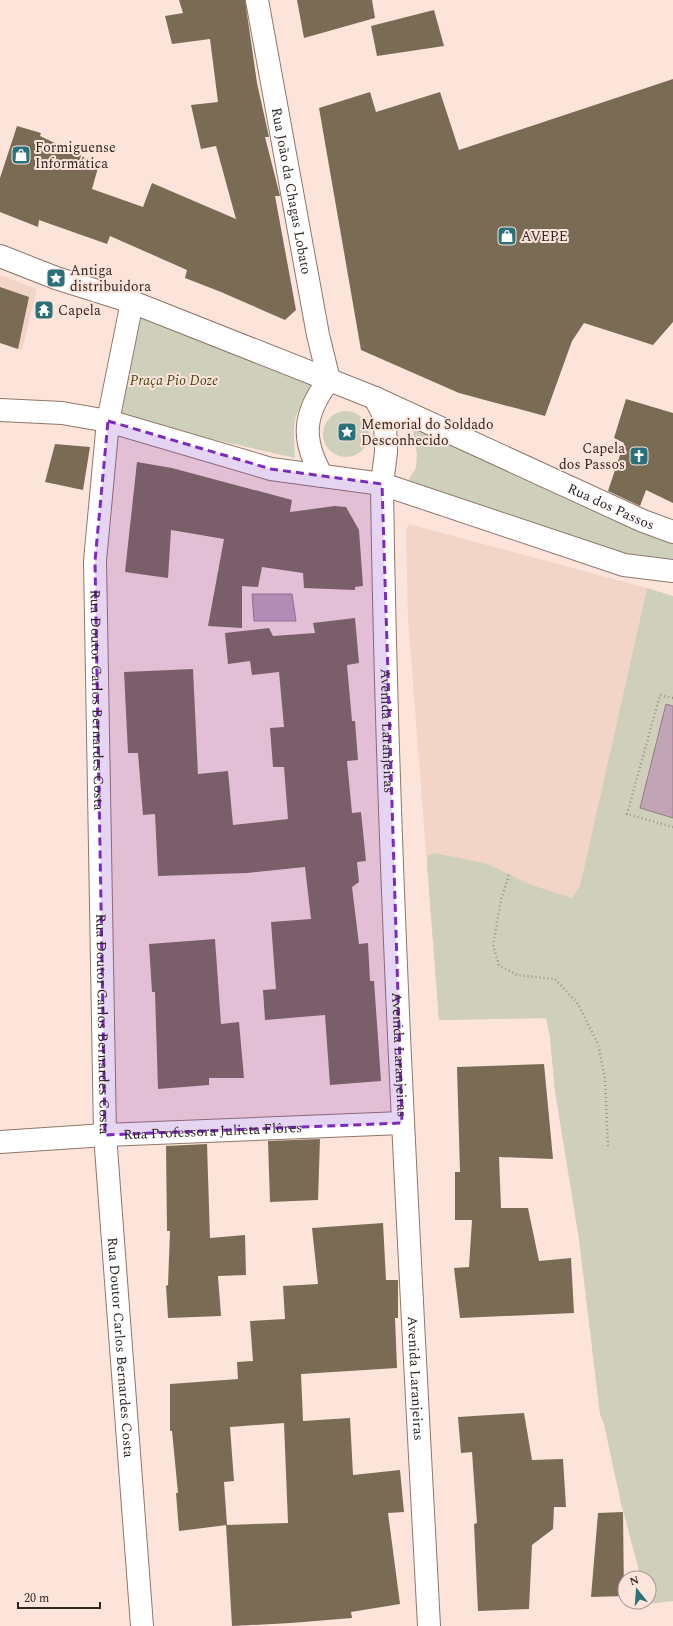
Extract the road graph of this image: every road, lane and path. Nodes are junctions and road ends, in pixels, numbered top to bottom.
1 (257, 0) edge
2 (0, 256) edge
3 (132, 302) junction
4 (329, 380) junction
5 (375, 398) junction
6 (0, 410) edge
7 (108, 421) junction
8 (322, 476) junction
9 (382, 484) junction
10 (673, 532) edge
11 (673, 572) edge
12 (673, 698) edge
13 (673, 827) edge
14 (510, 875) dead end
15 (402, 1123) junction
16 (105, 1135) junction
17 (0, 1142) edge
18 (608, 1147) dead end
19 (142, 1626) edge
20 (429, 1626) edge

1 - 4 street, Rua João da Chagas Lobato
2 - 3 street
3 - 4 street
3 - 7 street
4 - 5 street
4 - 8 street
5 - 9 street
5 - 10 street, Rua dos Passos
6 - 7 street
7 - 8 street
7 - 16 street, Rua Doutor Carlos Bernardes Costa
8 - 9 street
9 - 11 street
9 - 15 street, Avenida Laranjeiras
12 - 13 path
14 - 18 path
15 - 16 street, Rua Professora Julieta Flôres
15 - 20 street, Avenida Laranjeiras
16 - 17 street, Rua Professora Julieta Flôres
16 - 19 street, Rua Doutor Carlos Bernardes Costa

